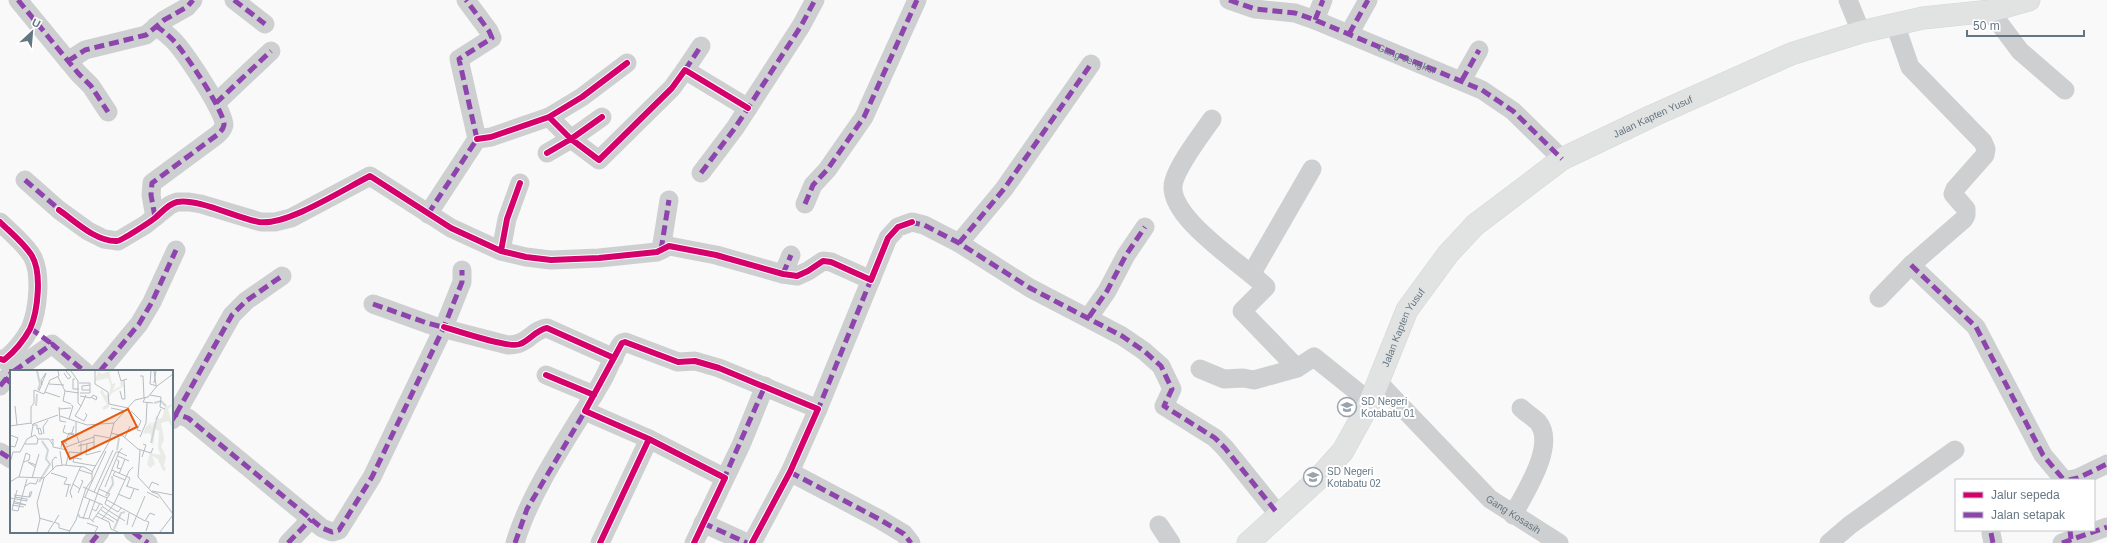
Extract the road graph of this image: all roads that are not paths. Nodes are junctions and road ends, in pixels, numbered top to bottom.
1 (18, 0) edge
2 (193, 0) edge
3 (234, 0) edge
4 (466, 0) edge
5 (815, 0) edge
6 (917, 0) edge
7 (1229, 0) edge
8 (1323, 0) edge
9 (1368, 0) edge
10 (1848, 0) edge
11 (2021, 1) edge
12 (1990, 11) junction
13 (1315, 20) junction
14 (265, 24) dead end
15 (1895, 24) junction
16 (156, 26) junction
17 (1861, 32) junction
18 (1350, 34) junction
19 (701, 46) dead end
20 (1479, 50) dead end
21 (271, 51) dead end
22 (68, 61) junction
23 (627, 63) dead end
24 (1091, 64) dead end
25 (685, 70) junction
26 (1462, 80) junction
27 (2065, 90) dead end
28 (216, 103) junction
29 (748, 108) junction
30 (108, 112) dead end
31 (550, 117) junction
32 (602, 117) dead end
33 (1212, 119) dead end
34 (477, 138) junction
35 (571, 139) junction
36 (547, 153) dead end
37 (1562, 159) junction
38 (1312, 168) dead end
39 (701, 173) dead end
40 (25, 180) dead end
41 (520, 183) dead end
42 (669, 200) dead end
43 (805, 204) dead end
44 (428, 214) junction
45 (155, 217) junction
46 (0, 222) edge
47 (1145, 227) dead end
48 (959, 243) junction
49 (176, 250) dead end
50 (660, 250) junction
51 (501, 251) junction
52 (790, 254) dead end
53 (1911, 265) junction
54 (462, 270) dead end
55 (1252, 273) junction
56 (782, 274) junction
57 (282, 276) dead end
58 (871, 280) junction
59 (1879, 298) dead end
60 (373, 304) dead end
61 (1088, 317) junction
62 (444, 327) junction
63 (30, 328) junction
64 (52, 344) junction
65 (614, 358) junction
66 (0, 359) edge
67 (1297, 368) junction
68 (1200, 369) dead end
69 (18, 370) edge
70 (83, 370) edge
71 (101, 370) edge
72 (546, 375) dead end
73 (765, 386) junction
74 (1374, 392) junction
75 (590, 403) junction
76 (1521, 408) dead end
77 (818, 409) junction
78 (174, 417) edge
79 (649, 439) junction
80 (1955, 450) dead end
81 (0, 452) edge
82 (10, 458) edge
83 (2107, 464) edge
84 (790, 472) junction
85 (725, 478) junction
86 (2063, 479) edge
87 (2074, 479) edge
88 (1278, 514) junction
89 (1513, 515) junction
90 (311, 519) junction
91 (703, 523) junction
92 (1159, 525) dead end
93 (2107, 527) edge
94 (2095, 530) edge
95 (2093, 531) edge
96 (99, 533) edge
97 (134, 533) edge
98 (2068, 538) edge
99 (91, 543) edge
100 (148, 543) edge
101 (288, 543) edge
102 (515, 543) edge
103 (600, 543) edge
104 (694, 543) edge
105 (747, 543) edge
106 (752, 543) edge
107 (911, 543) edge
108 (1171, 543) edge
109 (1248, 543) edge
110 (1559, 543) edge
111 (1829, 543) edge

1 - 22 street
2 - 16 street
3 - 14 street
4 - 34 street
5 - 29 street
6 - 43 street
7 - 13 street, Gang Jengkol
8 - 13 street
9 - 18 street
10 - 17 street
11 - 12 main road, Jalan Kapten Yusuf
12 - 15 main road, Jalan Kapten Yusuf
12 - 27 street
13 - 18 street, Gang Jengkol
15 - 17 main road, Jalan Kapten Yusuf
15 - 53 street
16 - 22 street
16 - 28 street
17 - 37 main road, Jalan Kapten Yusuf
18 - 26 street, Gang Jengkol
19 - 25 street
20 - 26 street
21 - 28 street
22 - 30 street
23 - 31 street
24 - 48 street
25 - 29 street
25 - 35 street
26 - 37 street, Gang Jengkol
28 - 45 street
29 - 39 street
31 - 34 street
31 - 35 street
32 - 35 street
33 - 55 street
34 - 44 street
35 - 36 street
37 - 74 main road, Jalan Kapten Yusuf
38 - 55 street
40 - 45 street
41 - 51 street
42 - 50 street
44 - 45 street
44 - 51 street
46 - 63 street
47 - 61 street
48 - 58 street
48 - 61 street
49 - 71 street
50 - 51 street
50 - 56 street
52 - 56 street
53 - 59 street
53 - 86 street
54 - 62 street
55 - 67 street
56 - 58 street
57 - 78 street
58 - 77 street
60 - 62 street
61 - 88 street
62 - 65 street
62 - 90 street
63 - 64 street
63 - 66 street
64 - 69 street
64 - 70 street
65 - 73 street
65 - 75 street
67 - 68 street
67 - 74 street, Gang Kosasih
72 - 75 street
73 - 77 street
73 - 85 street
74 - 88 main road, Jalan Kapten Yusuf
74 - 89 street, Gang Kosasih
75 - 79 street
75 - 102 street
76 - 89 street
77 - 84 street
78 - 90 street
79 - 85 street
79 - 103 street
80 - 111 street
81 - 82 street
83 - 87 street
84 - 106 street
84 - 107 street
85 - 91 street
88 - 109 main road, Jalan Kapten Yusuf
89 - 110 street, Gang Kosasih
90 - 101 street
91 - 104 street
91 - 105 street
92 - 108 street
93 - 94 street
95 - 98 street
96 - 99 street
97 - 100 street

